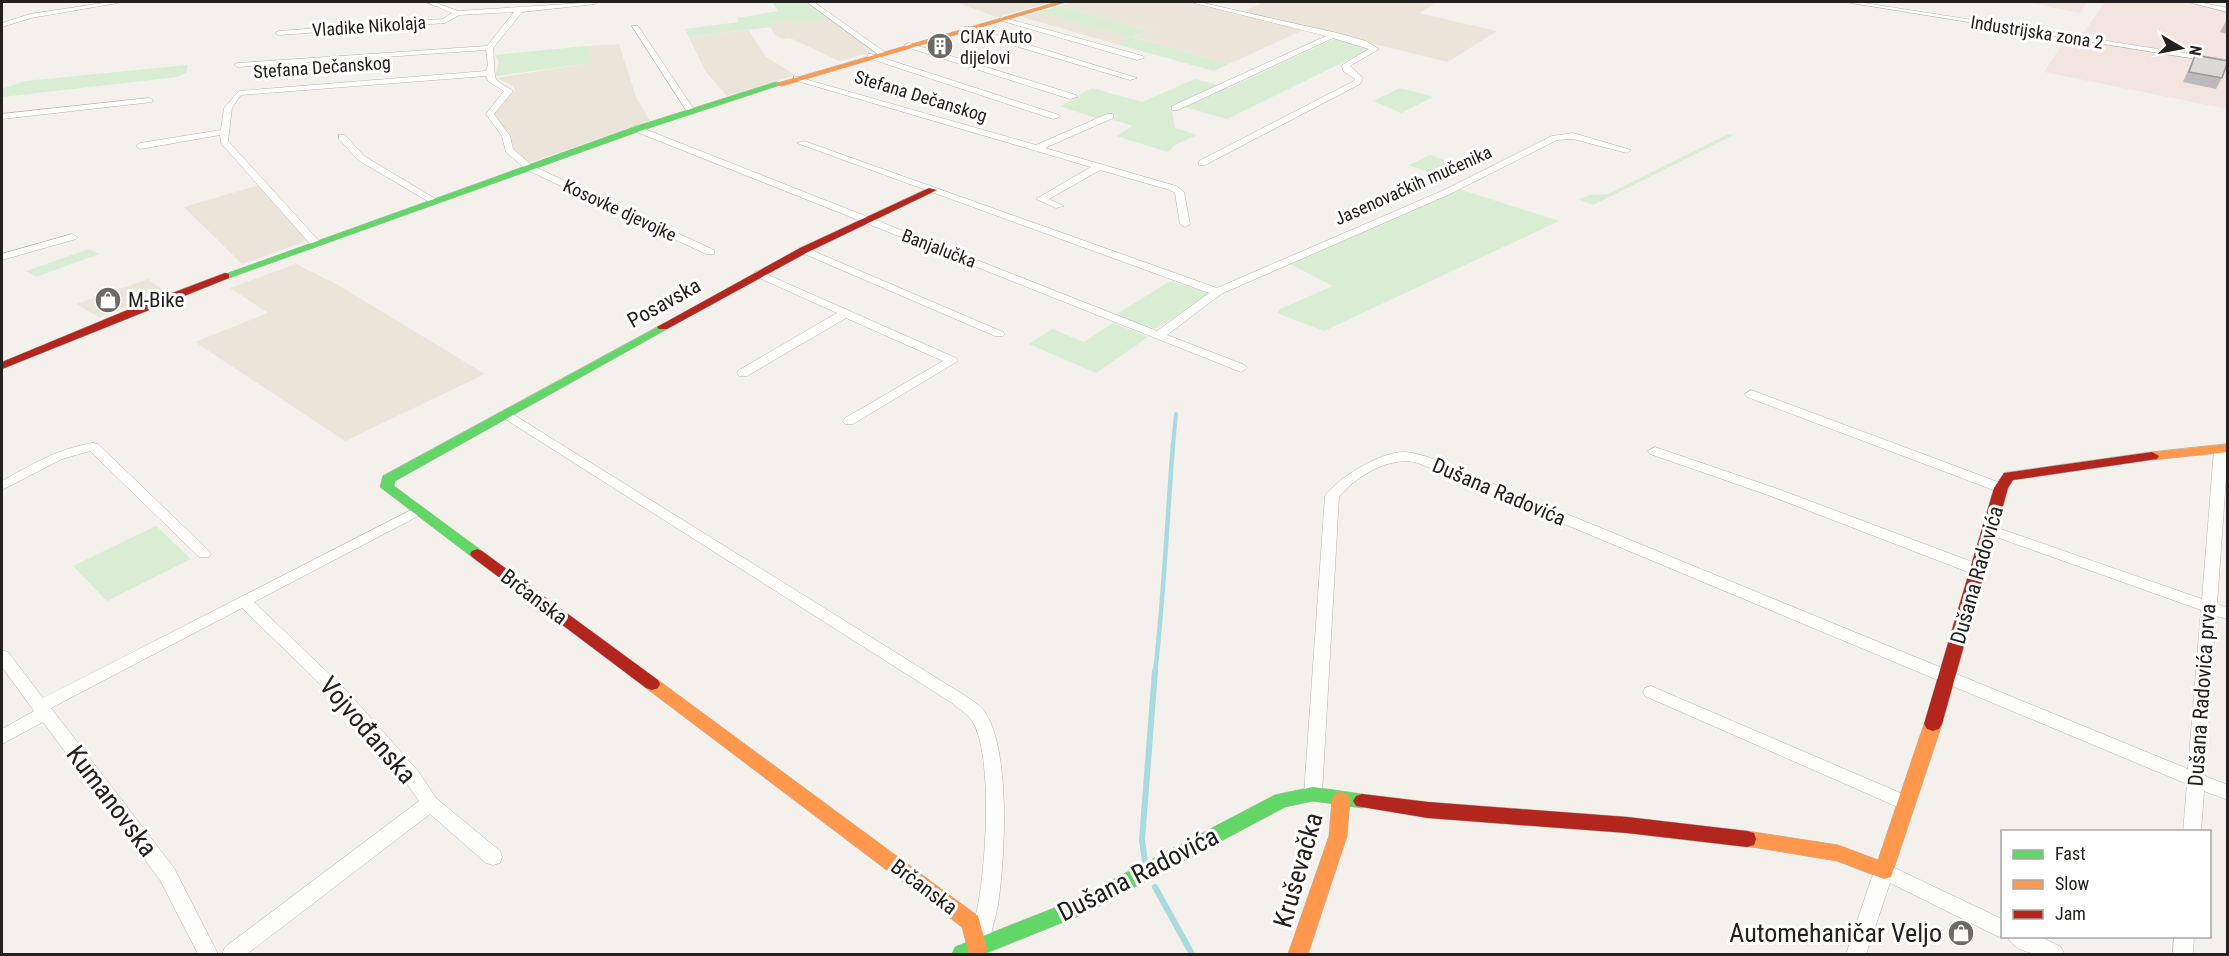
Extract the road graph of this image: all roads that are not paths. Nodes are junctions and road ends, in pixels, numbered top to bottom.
1 (120, 2) edge
2 (429, 2) edge
3 (480, 2) edge
4 (595, 2) edge
5 (810, 2) edge
6 (1064, 2) edge
7 (1193, 2) edge
8 (1848, 2) edge
9 (2191, 2) edge
10 (532, 4) edge
11 (520, 10) junction
12 (2228, 10) edge
13 (481, 11) junction
14 (457, 13) junction
15 (1001, 20) junction
16 (2, 25) edge
17 (635, 28) dead end
18 (967, 29) junction
19 (279, 33) dead end
20 (1334, 36) junction
21 (909, 45) junction
22 (489, 48) junction
23 (877, 54) junction
24 (1140, 58) dead end
25 (2228, 62) edge
26 (238, 65) dead end
27 (489, 73) junction
28 (797, 78) junction
29 (1133, 78) dead end
30 (1073, 97) dead end
31 (149, 100) dead end
32 (1175, 108) dead end
33 (691, 111) junction
34 (1110, 116) dead end
35 (2, 117) edge
36 (1056, 117) dead end
37 (637, 129) junction
38 (224, 132) junction
39 (342, 137) dead end
40 (801, 143) dead end
41 (140, 146) dead end
42 (1035, 149) junction
43 (1627, 150) dead end
44 (1202, 163) dead end
45 (1098, 167) junction
46 (530, 168) junction
47 (933, 190) junction
48 (434, 201) junction
49 (1059, 206) dead end
50 (867, 220) junction
51 (1185, 224) dead end
52 (72, 237) dead end
53 (315, 243) junction
54 (804, 250) junction
55 (710, 252) dead end
56 (2, 257) edge
57 (759, 274) junction
58 (1217, 292) junction
59 (846, 313) junction
60 (999, 334) dead end
61 (1159, 335) junction
62 (2, 366) edge
63 (1241, 368) dead end
64 (743, 373) dead end
65 (1751, 394) dead end
66 (506, 414) junction
67 (849, 421) dead end
68 (2224, 449) edge
69 (1655, 451) dead end
70 (2223, 482) edge
71 (2, 486) edge
72 (2001, 488) junction
73 (419, 510) junction
74 (1990, 530) junction
75 (204, 554) dead end
76 (1978, 570) junction
77 (244, 601) junction
78 (2209, 607) junction
79 (2228, 614) edge
80 (2, 656) edge
81 (1948, 677) junction
82 (1651, 692) dead end
83 (43, 710) junction
84 (2, 737) edge
85 (2196, 780) junction
86 (2228, 793) edge
87 (1312, 794) junction
88 (1341, 799) junction
89 (430, 803) junction
90 (1906, 803) junction
91 (2192, 830) edge
92 (493, 857) dead end
93 (1884, 871) junction
94 (2001, 929) edge
95 (2021, 938) edge
96 (2184, 938) edge
97 (972, 953) edge
98 (208, 954) edge
99 (232, 954) edge
100 (1298, 954) edge
101 (1856, 954) edge
102 (2054, 954) edge
103 (2183, 954) edge

1 - 16 street
2 - 14 street, Vladike Nikolaja
3 - 13 street
4 - 10 street, Vladike Nikolaja
5 - 23 street
6 - 15 street, Stefana Dečanskog
7 - 20 street
8 - 25 street, Industrijska zona 2
9 - 12 street
10 - 11 street, Vladike Nikolaja
11 - 13 street, Vladike Nikolaja
11 - 22 street
13 - 14 street, Vladike Nikolaja
14 - 19 street, Vladike Nikolaja
15 - 18 street, Stefana Dečanskog
15 - 24 street
17 - 33 street
18 - 21 street, Stefana Dečanskog
18 - 29 street
20 - 32 street
20 - 44 street
21 - 23 street, Stefana Dečanskog
21 - 30 street
22 - 26 street, Vladike Nikolaja
22 - 27 street
23 - 28 street, Stefana Dečanskog
23 - 36 street
27 - 38 street, Stefana Dečanskog
27 - 46 street
28 - 33 street, Stefana Dečanskog
28 - 42 street, Stefana Dečanskog
31 - 35 street
33 - 37 street, Stefana Dečanskog
34 - 42 street
37 - 46 street, Stefana Dečanskog
37 - 50 street, Banjalučka
38 - 41 street
38 - 53 street
39 - 48 street
40 - 47 street
42 - 45 street, Stefana Dečanskog
43 - 58 street, Jasenovačkih mučenika
45 - 49 street
45 - 51 street, Stefana Dečanskog
46 - 48 street, Stefana Dečanskog
46 - 55 street, Kosovke djevojke
47 - 50 street
47 - 58 street
48 - 53 street, Stefana Dečanskog
50 - 54 street
50 - 61 street, Banjalučka
52 - 56 street
53 - 62 street, Stefana Dečanskog
54 - 57 street
54 - 60 street
57 - 59 street
57 - 66 street, Posavska
58 - 61 street, Jasenovačkih mučenika
59 - 64 street
59 - 67 street
61 - 63 street, Banjalučka
65 - 72 street, Dušana Radovića
66 - 73 street, Brčanska
66 - 97 street, Brčanska
68 - 70 street, Dušana Radovića prva
68 - 72 street
69 - 76 street
70 - 78 street, Dušana Radovića prva
71 - 75 street
72 - 74 street, Dušana Radovića
73 - 77 street
73 - 97 street, Brčanska
74 - 76 street, Dušana Radovića
74 - 78 street
76 - 81 street, Dušana Radovića
77 - 83 street
77 - 89 street, Vojvođanska
78 - 79 street
78 - 85 street, Dušana Radovića prva
80 - 83 street, Kumanovska
81 - 85 street
81 - 87 street, Dušana Radovića
81 - 90 street, Dušana Radovića
82 - 90 street
83 - 84 street
83 - 98 street, Kumanovska
85 - 86 street
85 - 91 street, Dušana Radovića prva
87 - 88 street, Dušana Radovića
87 - 97 street, Dušana Radovića
88 - 93 street, Dušana Radovića
88 - 100 street, Kruševačka
89 - 92 street, Vojvođanska
89 - 99 street
90 - 93 street, Dušana Radovića
93 - 94 street
93 - 101 street
95 - 102 street
96 - 103 street

